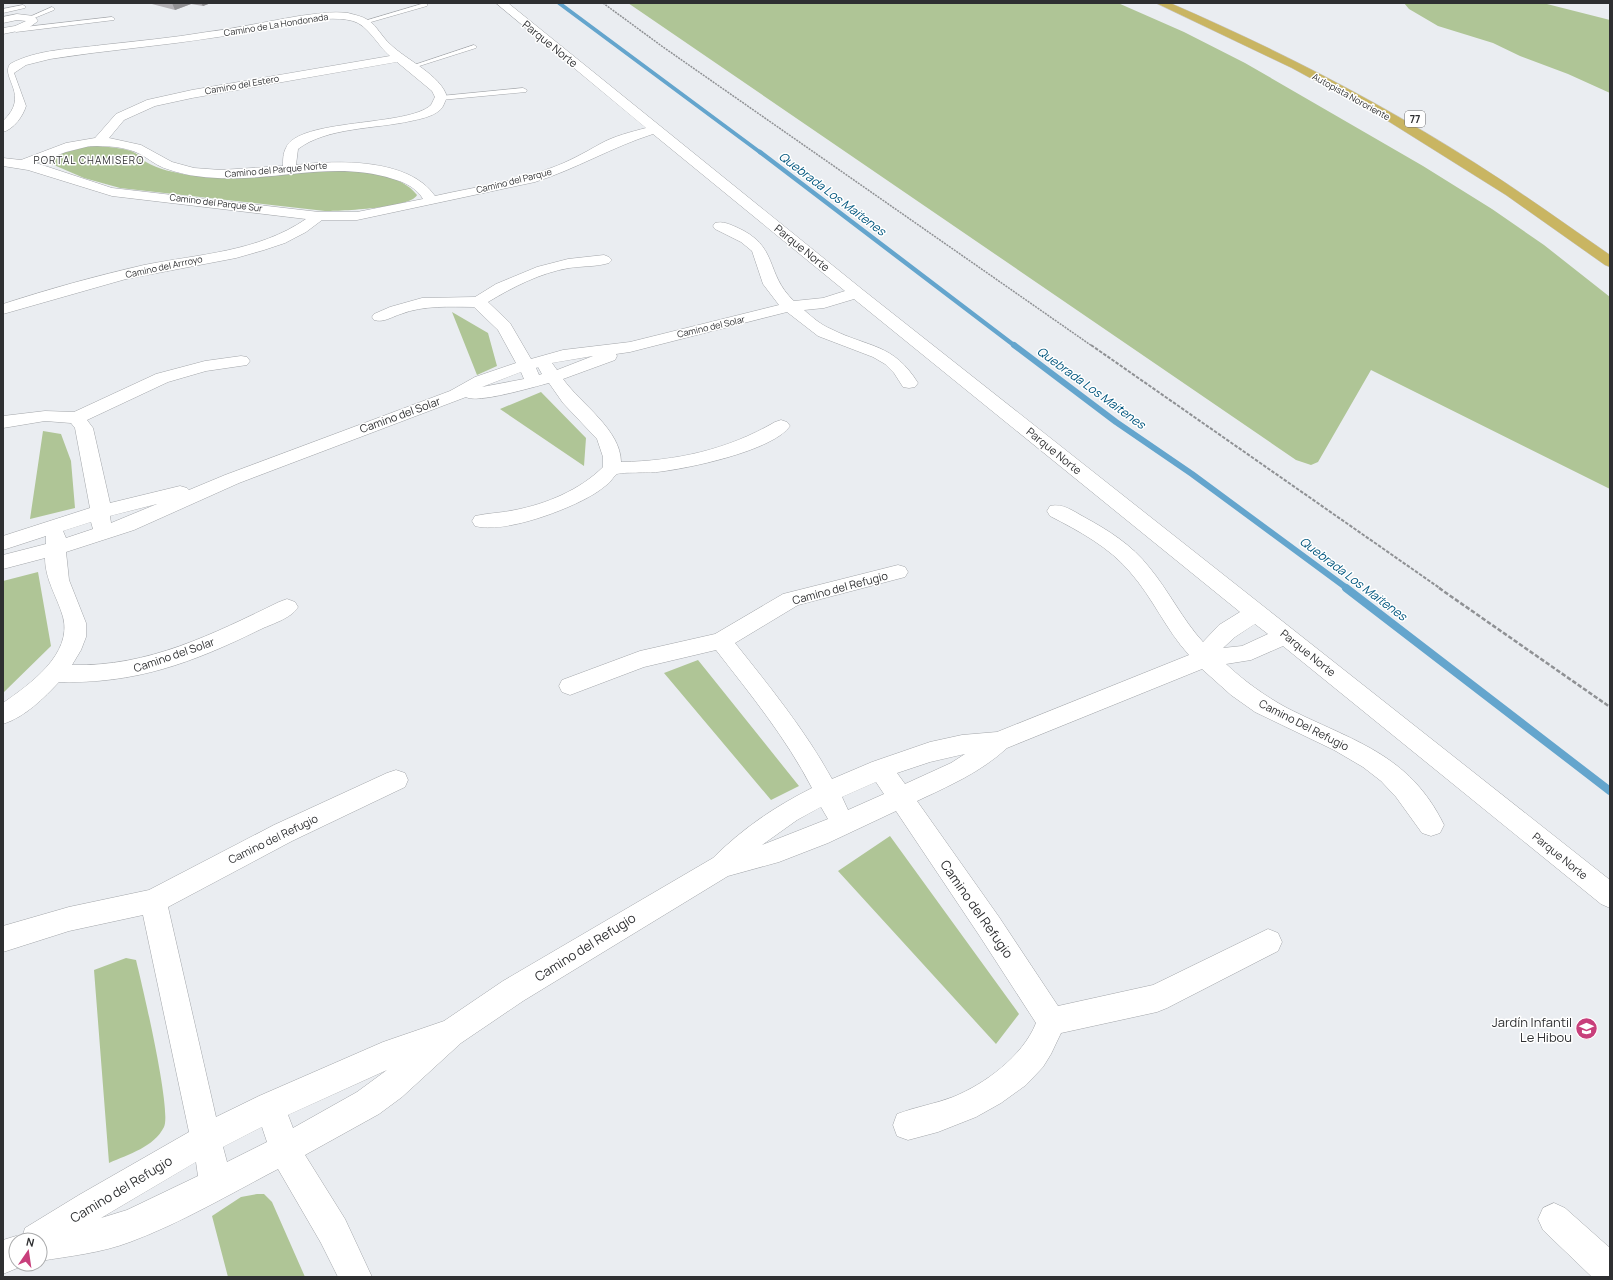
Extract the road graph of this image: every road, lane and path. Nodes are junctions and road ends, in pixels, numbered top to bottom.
1 (501, 3) edge
2 (603, 3) edge
3 (1161, 3) edge
4 (1182, 3) edge
5 (424, 4) dead end
6 (23, 7) dead end
7 (52, 9) dead end
8 (3, 11) edge
9 (30, 18) junction
10 (112, 19) dead end
11 (3, 20) edge
12 (364, 22) junction
13 (16, 30) junction
14 (3, 31) edge
15 (474, 47) dead end
16 (399, 58) junction
17 (3, 64) edge
18 (16, 64) junction
19 (411, 67) junction
20 (523, 90) dead end
21 (441, 98) junction
22 (3, 128) edge
23 (656, 139) junction
24 (99, 142) junction
25 (595, 154) junction
26 (3, 162) edge
27 (24, 164) junction
28 (289, 168) junction
29 (1526, 187) dead end
30 (431, 200) junction
31 (319, 216) junction
32 (720, 226) dead end
33 (604, 260) dead end
34 (1610, 262) edge
35 (829, 285) junction
36 (857, 293) junction
37 (478, 302) junction
38 (792, 306) junction
39 (3, 309) edge
40 (380, 317) dead end
41 (630, 347) junction
42 (241, 361) dead end
43 (534, 363) junction
44 (552, 376) junction
45 (534, 381) junction
46 (909, 383) dead end
47 (456, 395) junction
48 (78, 418) junction
49 (3, 422) edge
50 (782, 426) dead end
51 (612, 468) junction
52 (232, 479) junction
53 (1058, 511) dead end
54 (100, 512) junction
55 (482, 521) dead end
56 (56, 526) junction
57 (102, 533) junction
58 (3, 543) edge
59 (56, 548) junction
60 (3, 562) edge
61 (898, 572) dead end
62 (287, 607) dead end
63 (1257, 613) junction
64 (1286, 635) junction
65 (721, 641) junction
66 (1205, 658) junction
67 (54, 673) junction
68 (570, 686) dead end
69 (1610, 707) edge
70 (3, 715) edge
71 (999, 740) junction
72 (882, 769) junction
73 (396, 780) dead end
74 (825, 792) junction
75 (900, 798) junction
76 (843, 824) junction
77 (1431, 825) dead end
78 (722, 866) junction
79 (1610, 896) edge
80 (152, 901) junction
81 (3, 939) edge
82 (1268, 942) dead end
83 (1051, 1021) junction
84 (451, 1033) junction
85 (270, 1107) junction
86 (908, 1125) dead end
87 (206, 1139) junction
88 (285, 1150) junction
89 (216, 1184) junction
90 (1554, 1219) dead end
91 (48, 1233) edge
92 (48, 1244) edge
93 (1610, 1271) edge
94 (355, 1277) edge

1 - 23 street, Parque Norte
2 - 69 path
3 - 34 highway, Autopista Nororiente / 77
4 - 29 highway, Autopista Nororiente / 77
5 - 12 lane
6 - 8 lane
7 - 9 lane
9 - 11 street
9 - 13 street
10 - 13 lane
12 - 16 street
12 - 18 street, Camino de La Hondonada
13 - 14 street
15 - 19 lane
16 - 19 street
16 - 24 street, Camino del Estero
17 - 18 street, Camino de La Hondonada
18 - 22 street
19 - 21 street
20 - 21 lane
21 - 28 street
23 - 25 street, Camino del Parque
23 - 25 street, Camino del Parque
23 - 35 street, Parque Norte
24 - 27 street, Camino del Parque Norte
24 - 28 street, Camino del Parque Norte
25 - 30 street, Camino del Parque
26 - 27 street, Camino del Parque Sur
27 - 31 street, Camino del Parque Sur
28 - 30 street, Camino del Parque Norte
30 - 31 street, Camino del Parque Sur
31 - 39 street, Camino del Arrroyo
32 - 38 street
33 - 37 street
35 - 36 street, Parque Norte
35 - 38 street, Camino del Solar
36 - 38 street, Camino del Solar
36 - 63 street, Parque Norte
37 - 40 street
37 - 43 street
38 - 41 street, Camino del Solar
38 - 46 street
41 - 43 street, Camino del Solar
41 - 44 street, Camino del Solar
42 - 48 street
43 - 44 street
43 - 45 street
43 - 47 street, Camino del Solar
44 - 45 street, Camino del Solar
44 - 51 street
45 - 47 street, Camino del Solar
47 - 52 street, Camino del Solar
48 - 49 street
48 - 54 street
50 - 51 street
51 - 55 street
52 - 54 street, Camino del Solar
52 - 57 street, Camino del Solar
53 - 66 street, Camino Del Refugio
54 - 56 street, Camino del Solar
54 - 57 street
56 - 58 street, Camino del Solar
56 - 59 street
57 - 59 street, Camino del Solar
59 - 60 street, Camino del Solar
59 - 67 street
61 - 65 street, Camino del Refugio
62 - 67 street, Camino del Solar
63 - 64 street, Parque Norte
63 - 66 street
64 - 66 street, Camino del Refugio
64 - 79 street, Parque Norte
65 - 68 street, Camino del Refugio
65 - 74 street
66 - 71 street, Camino del Refugio
66 - 77 street, Camino Del Refugio
67 - 70 street
71 - 72 street, Camino del Refugio
71 - 75 street, Camino del Refugio
72 - 74 street, Camino del Refugio
72 - 75 street, Camino del Refugio
73 - 80 street, Camino del Refugio
74 - 76 street
74 - 78 street, Camino del Refugio
75 - 76 street, Camino del Refugio
75 - 83 street, Camino del Refugio
76 - 78 street, Camino del Refugio
78 - 84 street, Camino del Refugio
80 - 81 street, Camino del Refugio
80 - 87 street
82 - 83 street
83 - 86 street
84 - 85 street, Camino del Refugio
84 - 88 street, Camino del Refugio
85 - 87 street, Camino del Refugio
85 - 88 street
87 - 89 street
87 - 91 street, Camino del Refugio
88 - 89 street, Camino del Refugio
88 - 94 street
89 - 92 street, Camino del Refugio
90 - 93 street

